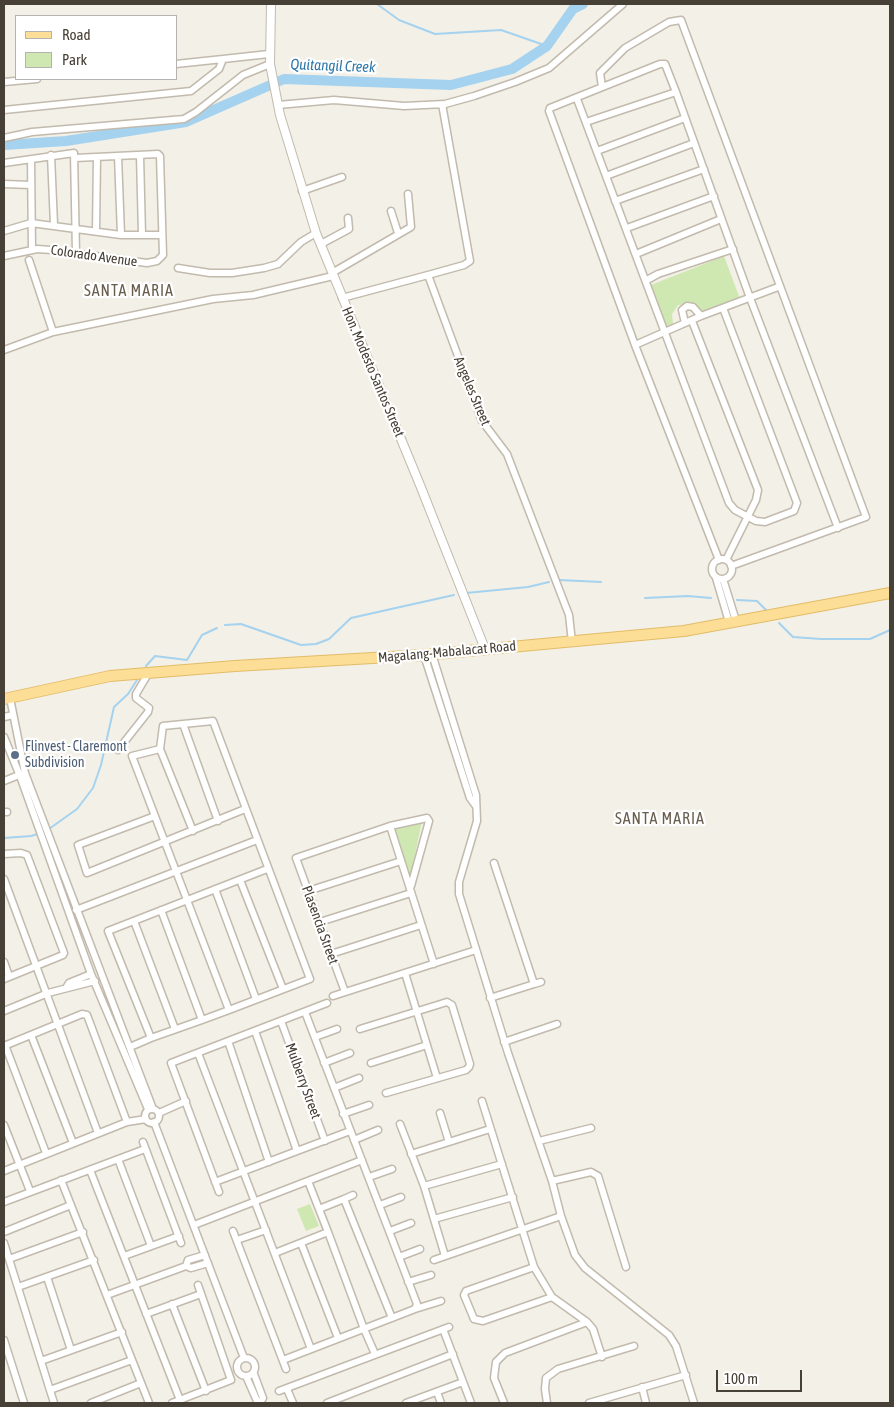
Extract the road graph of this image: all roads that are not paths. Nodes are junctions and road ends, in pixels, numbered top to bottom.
1 (271, 4) edge
2 (623, 4) edge
3 (270, 54) junction
4 (223, 59) junction
5 (178, 64) edge
6 (270, 64) junction
7 (26, 80) edge
8 (4, 82) edge
9 (602, 87) junction
10 (676, 92) junction
11 (577, 99) junction
12 (442, 104) junction
13 (278, 106) junction
14 (4, 110) edge
15 (685, 118) junction
16 (586, 122) junction
17 (4, 138) edge
18 (694, 143) junction
19 (597, 151) junction
20 (51, 155) junction
21 (140, 155) junction
22 (118, 156) junction
23 (75, 158) junction
24 (97, 158) junction
25 (31, 160) junction
26 (4, 163) edge
27 (704, 170) junction
28 (606, 176) junction
29 (342, 177) dead end
30 (4, 184) edge
31 (31, 185) junction
32 (302, 191) junction
33 (408, 194) dead end
34 (714, 196) junction
35 (615, 201) junction
36 (391, 211) dead end
37 (348, 218) dead end
38 (722, 219) junction
39 (31, 222) junction
40 (54, 225) junction
41 (76, 227) junction
42 (627, 228) junction
43 (4, 230) edge
44 (96, 231) junction
45 (316, 233) junction
46 (398, 233) junction
47 (121, 235) junction
48 (142, 235) junction
49 (162, 235) junction
50 (321, 244) junction
51 (733, 249) junction
52 (32, 250) junction
53 (76, 253) junction
54 (636, 254) junction
55 (4, 256) edge
56 (29, 260) dead end
57 (178, 268) dead end
58 (332, 274) junction
59 (428, 275) junction
60 (647, 280) junction
61 (778, 287) junction
62 (342, 298) junction
63 (750, 298) junction
64 (723, 308) junction
65 (701, 316) junction
66 (688, 322) junction
67 (53, 332) junction
68 (665, 332) junction
69 (635, 345) junction
70 (4, 350) edge
71 (748, 516) junction
72 (838, 528) junction
73 (722, 560) junction
74 (731, 566) junction
75 (716, 578) junction
76 (723, 580) junction
77 (890, 593) edge
78 (732, 619) junction
79 (572, 642) junction
80 (485, 649) junction
81 (428, 655) junction
82 (436, 666) junction
83 (428, 668) junction
84 (148, 674) junction
85 (7, 699) edge
86 (13, 715) junction
87 (4, 717) edge
88 (183, 724) junction
89 (4, 737) edge
90 (160, 749) junction
91 (118, 750) dead end
92 (23, 774) junction
93 (4, 781) edge
94 (475, 805) junction
95 (245, 809) junction
96 (155, 816) junction
97 (218, 820) junction
98 (42, 826) junction
99 (390, 826) junction
100 (193, 830) junction
101 (257, 840) junction
102 (165, 842) junction
103 (56, 852) junction
104 (4, 854) edge
105 (48, 855) junction
106 (401, 861) junction
107 (494, 863) dead end
108 (267, 869) junction
109 (176, 871) junction
110 (4, 879) edge
111 (240, 880) junction
112 (215, 889) junction
113 (411, 889) junction
114 (308, 891) junction
115 (188, 900) junction
116 (78, 909) junction
117 (161, 910) junction
118 (70, 912) junction
119 (134, 921) junction
120 (320, 922) junction
121 (421, 925) junction
122 (476, 950) junction
123 (331, 954) junction
124 (4, 962) edge
125 (434, 964) junction
126 (37, 965) junction
127 (405, 973) junction
128 (91, 974) junction
129 (6, 978) edge
130 (95, 981) junction
131 (542, 982) dead end
132 (534, 984) junction
133 (66, 988) junction
134 (283, 989) junction
135 (345, 992) junction
136 (48, 993) junction
137 (332, 996) dead end
138 (490, 998) junction
139 (256, 1000) junction
140 (327, 1003) dead end
141 (229, 1010) junction
142 (4, 1011) edge
143 (305, 1012) junction
144 (417, 1012) junction
145 (202, 1020) junction
146 (280, 1021) junction
147 (557, 1024) dead end
148 (59, 1025) junction
149 (175, 1029) junction
150 (337, 1029) dead end
151 (360, 1029) dead end
152 (255, 1031) junction
153 (32, 1035) junction
154 (315, 1037) junction
155 (151, 1038) junction
156 (228, 1041) junction
157 (504, 1042) junction
158 (5, 1045) edge
159 (427, 1045) junction
160 (130, 1047) junction
161 (198, 1053) junction
162 (350, 1053) dead end
163 (324, 1063) junction
164 (372, 1063) dead end
165 (359, 1078) dead end
166 (437, 1078) junction
167 (334, 1088) junction
168 (386, 1093) dead end
169 (186, 1101) junction
170 (482, 1101) dead end
171 (369, 1106) dead end
172 (153, 1110) junction
173 (343, 1114) junction
174 (440, 1114) dead end
175 (146, 1120) junction
176 (127, 1122) junction
177 (154, 1122) junction
178 (400, 1124) dead end
179 (4, 1125) edge
180 (591, 1128) dead end
181 (490, 1129) junction
182 (378, 1130) dead end
183 (350, 1131) junction
184 (98, 1133) junction
185 (354, 1140) junction
186 (325, 1141) junction
187 (538, 1141) junction
188 (142, 1142) dead end
189 (449, 1142) junction
190 (73, 1143) junction
191 (145, 1149) junction
192 (297, 1151) junction
193 (46, 1154) junction
194 (411, 1154) junction
195 (118, 1159) junction
196 (362, 1160) junction
197 (269, 1162) junction
198 (502, 1164) junction
199 (20, 1165) junction
200 (392, 1169) dead end
201 (90, 1170) junction
202 (4, 1171) edge
203 (243, 1171) junction
204 (369, 1177) junction
205 (61, 1180) junction
206 (308, 1181) junction
207 (552, 1181) junction
208 (215, 1182) junction
209 (424, 1186) junction
210 (30, 1191) junction
211 (219, 1192) dead end
212 (353, 1195) dead end
213 (401, 1196) dead end
214 (513, 1198) junction
215 (344, 1199) junction
216 (255, 1201) junction
217 (4, 1202) edge
218 (71, 1205) junction
219 (380, 1205) junction
220 (319, 1209) junction
221 (561, 1216) junction
222 (434, 1219) junction
223 (411, 1223) dead end
224 (194, 1225) junction
225 (522, 1229) junction
226 (266, 1230) junction
227 (233, 1231) dead end
228 (390, 1231) junction
229 (4, 1232) edge
230 (83, 1232) junction
231 (328, 1232) junction
232 (237, 1240) junction
233 (301, 1242) junction
234 (4, 1243) edge
235 (151, 1246) junction
236 (420, 1249) dead end
237 (275, 1253) junction
238 (205, 1254) junction
239 (124, 1256) junction
240 (445, 1256) junction
241 (399, 1257) junction
242 (9, 1259) junction
243 (94, 1260) junction
244 (434, 1260) dead end
245 (208, 1263) junction
246 (186, 1266) junction
247 (534, 1267) junction
248 (626, 1268) dead end
249 (431, 1275) dead end
250 (47, 1277) junction
251 (408, 1282) junction
252 (198, 1285) dead end
253 (134, 1286) junction
254 (18, 1287) junction
255 (201, 1294) junction
256 (108, 1295) junction
257 (552, 1297) junction
258 (441, 1301) dead end
259 (172, 1304) junction
260 (416, 1309) junction
261 (146, 1314) junction
262 (392, 1318) junction
263 (586, 1322) junction
264 (364, 1329) junction
265 (122, 1332) junction
266 (338, 1338) junction
267 (4, 1340) edge
268 (634, 1346) dead end
269 (311, 1349) junction
270 (71, 1350) junction
271 (375, 1354) junction
272 (453, 1354) junction
273 (602, 1357) junction
274 (244, 1358) junction
275 (132, 1360) junction
276 (283, 1360) junction
277 (41, 1361) junction
278 (286, 1369) dead end
279 (254, 1374) junction
280 (246, 1376) junction
281 (686, 1376) junction
282 (463, 1382) junction
283 (141, 1383) junction
284 (642, 1387) junction
285 (287, 1389) junction
286 (50, 1390) junction
287 (206, 1391) junction
288 (279, 1391) dead end
289 (436, 1392) junction
290 (180, 1400) junction
291 (24, 1403) edge
292 (54, 1403) edge
293 (91, 1403) edge
294 (149, 1403) edge
295 (172, 1403) edge
296 (260, 1403) edge
297 (293, 1403) edge
298 (327, 1403) edge
299 (410, 1403) edge
300 (441, 1403) edge
301 (472, 1403) edge
302 (504, 1403) edge
303 (548, 1403) edge
304 (589, 1403) edge
305 (646, 1403) edge
306 (694, 1403) edge

1 - 3 street, Hon. Modesto Santos Street
2 - 12 street
3 - 4 street
3 - 6 street, Hon. Modesto Santos Street
4 - 5 street
4 - 14 street
6 - 13 street, Hon. Modesto Santos Street
6 - 17 street
7 - 8 street
9 - 10 street
9 - 11 street
9 - 61 street
10 - 15 street
10 - 16 street
11 - 16 street
11 - 69 street
12 - 13 street
12 - 59 street
13 - 32 street, Hon. Modesto Santos Street
15 - 18 street
15 - 19 street
16 - 19 street
18 - 27 street
18 - 28 street
19 - 28 street
20 - 23 street
20 - 25 street
20 - 40 street
21 - 22 street
21 - 48 street
21 - 49 street
22 - 24 street
22 - 47 street
23 - 24 street
23 - 41 street
24 - 44 street
25 - 26 street
25 - 31 street
27 - 34 street
27 - 35 street
28 - 35 street
29 - 32 street
30 - 31 street
31 - 39 street
32 - 45 street, Hon. Modesto Santos Street
33 - 46 street
34 - 38 street
34 - 42 street
35 - 42 street
36 - 46 street
37 - 50 street
38 - 51 street
38 - 54 street
39 - 40 street
39 - 43 street
39 - 52 street
40 - 41 street
41 - 44 street
41 - 53 street
42 - 54 street
44 - 47 street
45 - 50 street, Hon. Modesto Santos Street
45 - 57 street
46 - 58 street
47 - 48 street
48 - 49 street
49 - 53 street, Colorado Avenue
50 - 58 street, Hon. Modesto Santos Street
51 - 60 street
51 - 63 street
52 - 53 street, Colorado Avenue
52 - 55 street, Colorado Avenue
54 - 60 street
56 - 67 street
58 - 62 street, Hon. Modesto Santos Street
58 - 67 street
59 - 62 street
59 - 79 street, Angeles Street
60 - 68 street
61 - 63 street
61 - 72 street
62 - 80 street, Hon. Modesto Santos Street
63 - 64 street
63 - 72 street
64 - 65 street
64 - 71 street
65 - 66 street
65 - 66 street
66 - 68 street
66 - 71 street
67 - 70 street
68 - 69 street
68 - 71 street
69 - 73 street
71 - 73 street
72 - 74 street
73 - 74 street
73 - 75 street
74 - 76 street
75 - 76 street
75 - 78 street
76 - 78 street
77 - 78 main road, Magalang-Mabalacat Road
78 - 79 main road, Magalang-Mabalacat Road
79 - 80 main road, Magalang-Mabalacat Road
80 - 81 main road, Magalang-Mabalacat Road
81 - 82 street
81 - 83 street
81 - 84 main road, Magalang-Mabalacat Road
82 - 83 street
82 - 94 street
83 - 94 street
84 - 85 main road, Magalang-Mabalacat Road
84 - 91 street
85 - 86 street
86 - 87 street
86 - 92 street
88 - 90 street
88 - 95 street
88 - 97 street
89 - 92 street
90 - 96 street
90 - 100 street
92 - 93 street
92 - 98 street
94 - 122 street
95 - 97 street
95 - 101 street
96 - 102 street
96 - 102 street
97 - 100 street
98 - 103 street
98 - 105 street
99 - 106 street
99 - 113 street
99 - 114 street, Plasencia Street
100 - 102 street
101 - 108 street
101 - 109 street
102 - 109 street
103 - 105 street
103 - 116 street
104 - 126 street
105 - 118 street
106 - 113 street
106 - 114 street
107 - 132 street
108 - 111 street
108 - 134 street
109 - 115 street
109 - 116 street
110 - 126 street
111 - 112 street
111 - 134 street
112 - 115 street
112 - 139 street
113 - 120 street
113 - 121 street
114 - 120 street, Plasencia Street
115 - 117 street
115 - 141 street
116 - 118 street
116 - 160 street
117 - 119 street
117 - 145 street
118 - 128 street
119 - 149 street
119 - 155 street
120 - 123 street, Plasencia Street
121 - 123 street
121 - 125 street
122 - 125 street
122 - 138 street
123 - 135 street, Plasencia Street
124 - 129 street
125 - 127 street
126 - 129 street
126 - 136 street
127 - 135 street
127 - 144 street
128 - 130 street
128 - 133 street
130 - 133 street
130 - 172 street
131 - 132 street
132 - 138 street
133 - 136 street
134 - 139 street
135 - 137 street
136 - 142 street
136 - 148 street
138 - 157 street
139 - 141 street
140 - 143 street
141 - 145 street
143 - 146 street
143 - 154 street
144 - 151 street
144 - 159 street
144 - 166 street
145 - 149 street
146 - 152 street
146 - 186 street, Mulberry Street
147 - 157 street
148 - 153 street
148 - 176 street
148 - 184 street
149 - 155 street
150 - 154 street
152 - 156 street
152 - 192 street
153 - 158 street
153 - 190 street
154 - 163 street
155 - 160 street
156 - 161 street
156 - 197 street
157 - 187 street
158 - 193 street
159 - 164 street
159 - 166 street
160 - 172 street
161 - 169 street
161 - 203 street
162 - 163 street
163 - 167 street
165 - 167 street
166 - 168 street
167 - 173 street
169 - 172 street
169 - 208 street
170 - 181 street
171 - 173 street
172 - 175 street
172 - 177 street
173 - 183 street
174 - 189 street
175 - 176 street
175 - 177 street
176 - 184 street
177 - 224 street
178 - 194 street
179 - 199 street
180 - 187 street
181 - 189 street
181 - 198 street
182 - 185 street
183 - 185 street
183 - 186 street
184 - 190 street
185 - 196 street
186 - 192 street
187 - 207 street
188 - 191 street
189 - 194 street
190 - 193 street
191 - 195 street
191 - 235 street
192 - 197 street
193 - 199 street
194 - 209 street
195 - 201 street
195 - 235 street
196 - 204 street
196 - 206 street
197 - 203 street
198 - 209 street
198 - 214 street
199 - 202 street
199 - 210 street
200 - 204 street
201 - 205 street
201 - 239 street
203 - 208 street
203 - 216 street
204 - 219 street
205 - 210 street
205 - 218 street
206 - 216 street
206 - 220 street
207 - 221 street
207 - 248 street
208 - 211 street
209 - 222 street
210 - 217 street
212 - 215 street
213 - 219 street
214 - 222 street
214 - 225 street
215 - 220 street
215 - 262 street
216 - 224 street
216 - 226 street
218 - 229 street
218 - 230 street
219 - 228 street
220 - 231 street
221 - 225 street
221 - 281 street
222 - 240 street
223 - 228 street
224 - 238 street
225 - 240 street
225 - 247 street
226 - 232 street
226 - 237 street
227 - 232 street
228 - 241 street
230 - 242 street
230 - 243 street
231 - 233 street
231 - 264 street
232 - 276 street
233 - 237 street
233 - 266 street
234 - 242 street
235 - 239 street
236 - 241 street
237 - 269 street
238 - 245 street
238 - 246 street
239 - 253 street
240 - 244 street
241 - 251 street
242 - 254 street
243 - 250 street
243 - 256 street
245 - 246 street
245 - 274 street
246 - 253 street
247 - 257 street
247 - 257 street
249 - 251 street
250 - 254 street
250 - 270 street
251 - 260 street
252 - 255 street
253 - 256 street
253 - 261 street
254 - 277 street
255 - 259 street
255 - 287 street
256 - 265 street
257 - 263 street
258 - 260 street
259 - 261 street
259 - 287 street
260 - 262 street
261 - 290 street
262 - 264 street
263 - 273 street
263 - 302 street
264 - 266 street
264 - 271 street
265 - 270 street
265 - 275 street
266 - 269 street
267 - 291 street
268 - 273 street
269 - 276 street
270 - 277 street
271 - 272 street
271 - 285 street
272 - 282 street
272 - 298 street
273 - 303 street
274 - 279 street
274 - 280 street
275 - 283 street
275 - 286 street
276 - 278 street
277 - 286 street
279 - 280 street
279 - 296 street
280 - 296 street
281 - 284 street
281 - 306 street
282 - 289 street
282 - 301 street
283 - 293 street
283 - 294 street
284 - 304 street
284 - 305 street
285 - 288 street
285 - 297 street
286 - 292 street
287 - 290 street
289 - 299 street
289 - 300 street
290 - 295 street

